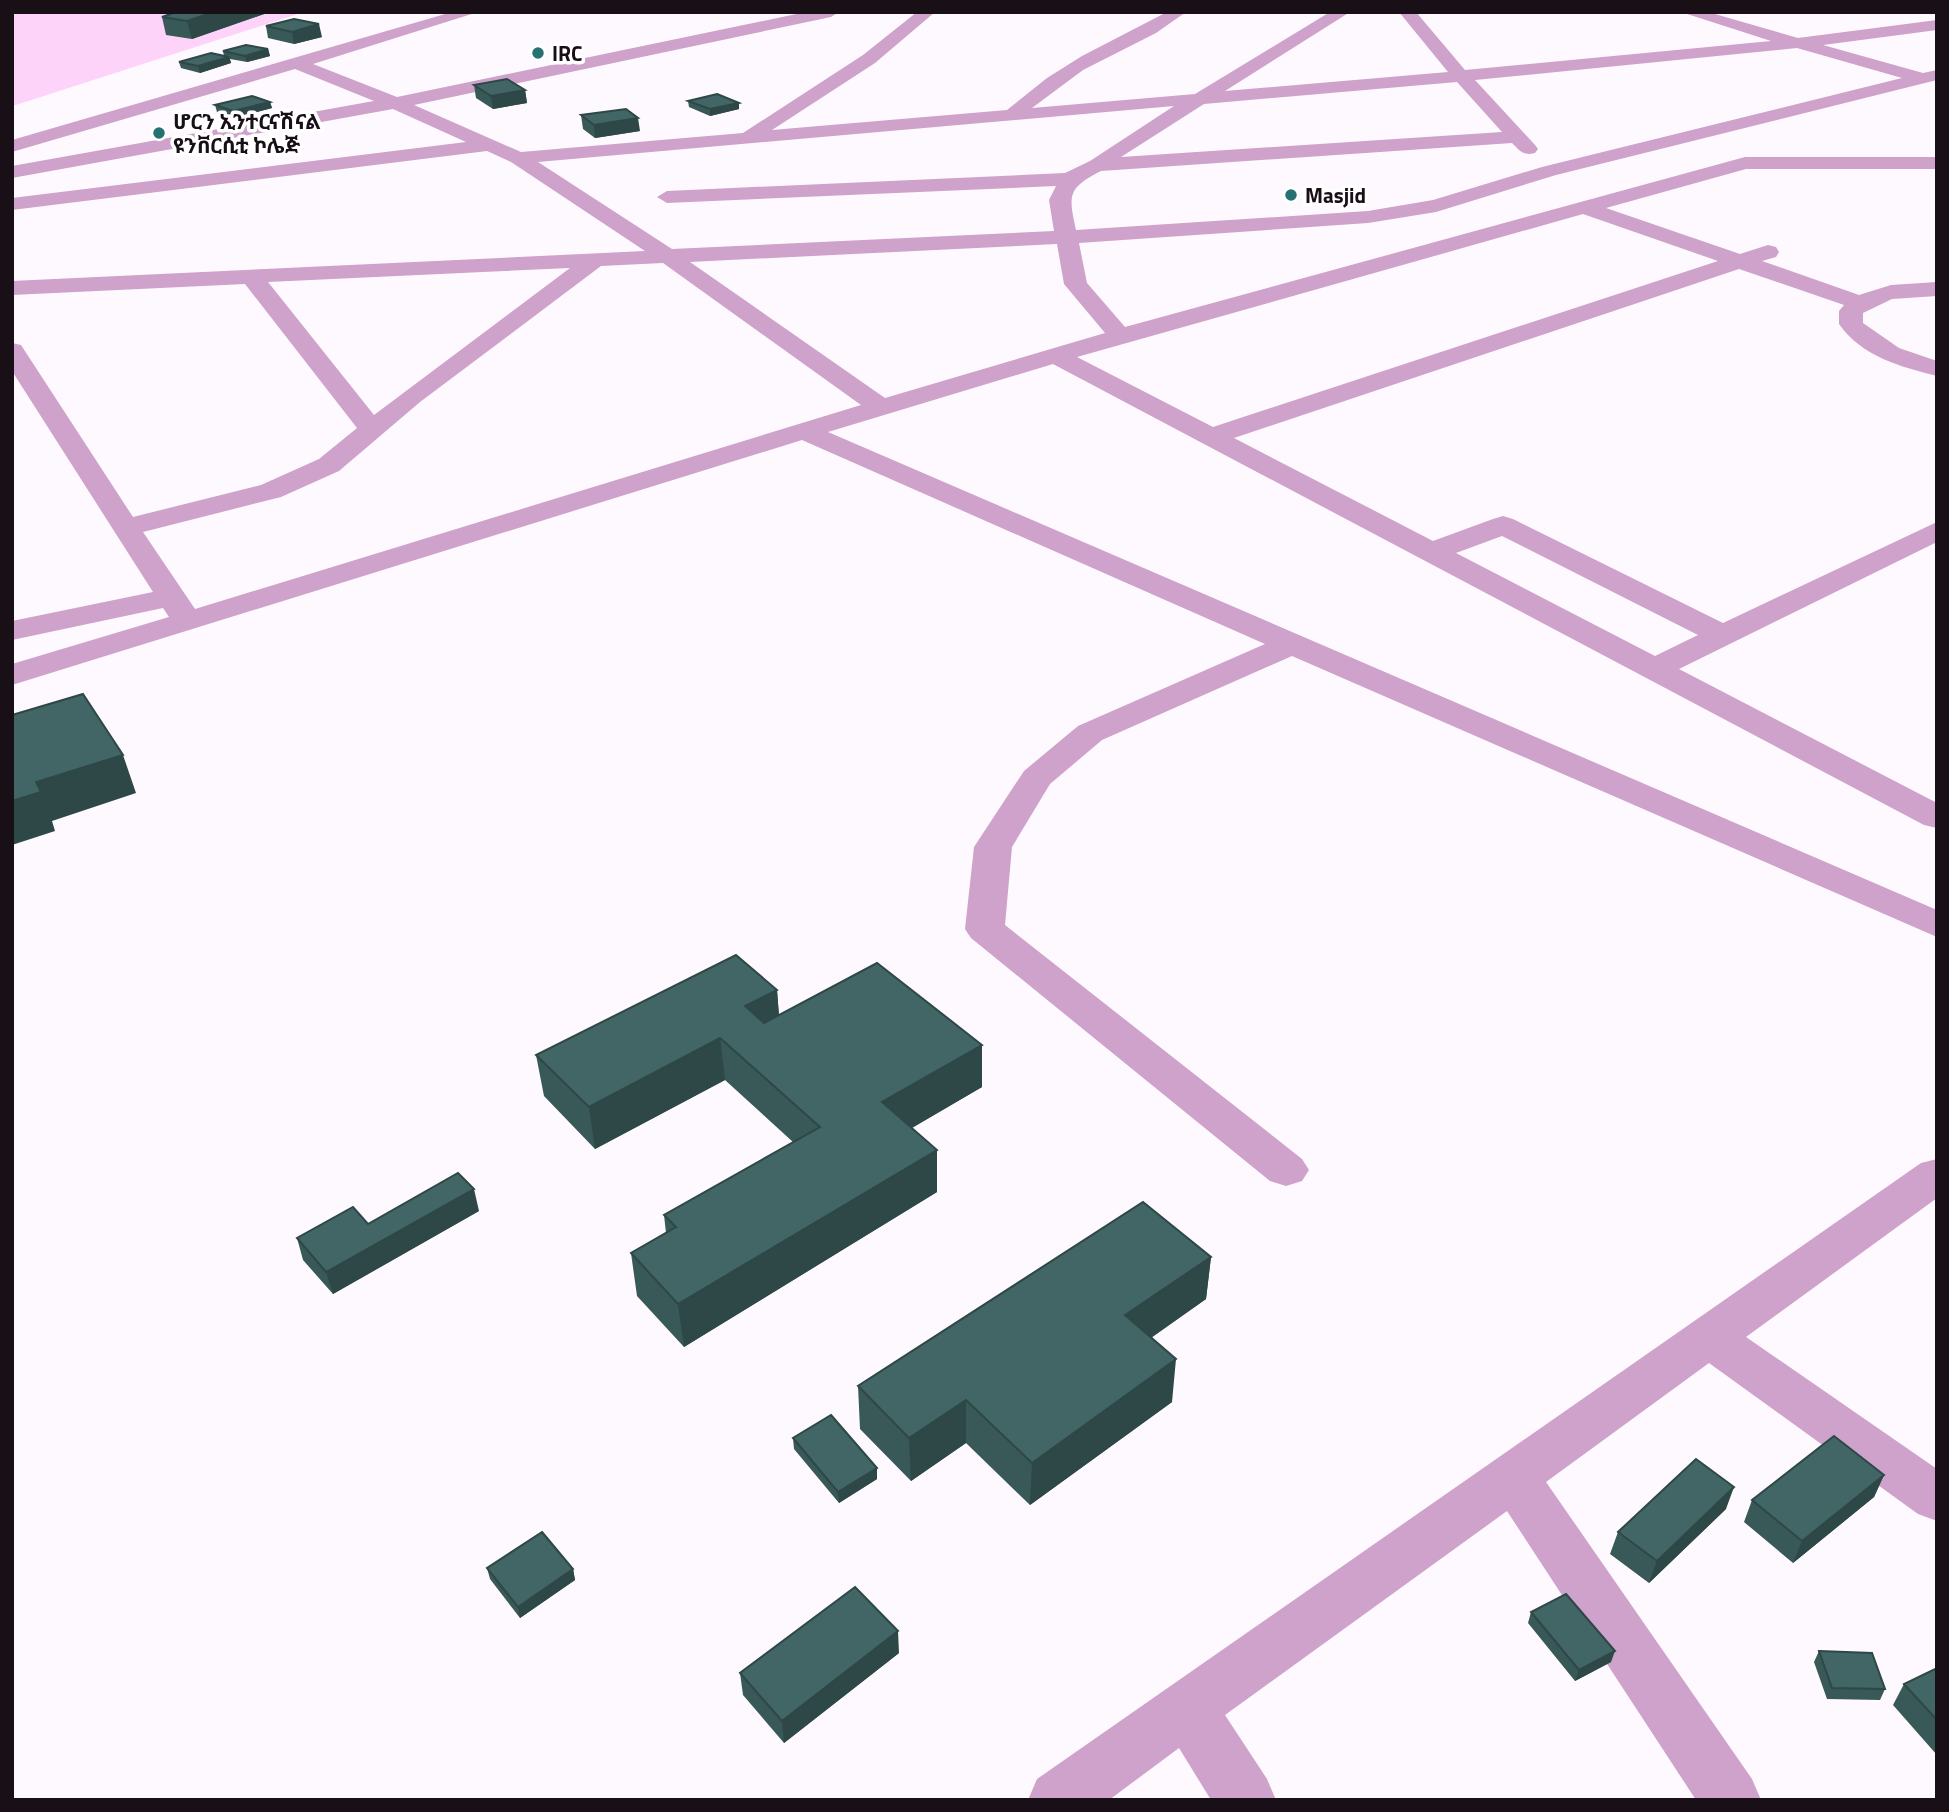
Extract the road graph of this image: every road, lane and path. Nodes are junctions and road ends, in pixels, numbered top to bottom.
1 (470, 12) edge
2 (831, 12) edge
3 (927, 12) edge
4 (1178, 12) edge
5 (1342, 12) edge
6 (1407, 12) edge
7 (1689, 12) edge
8 (1869, 16) dead end
9 (1937, 25) edge
10 (1799, 43) junction
11 (296, 63) junction
12 (1460, 76) junction
13 (1932, 79) edge
14 (1200, 99) junction
15 (395, 103) junction
16 (1011, 116) junction
17 (1517, 137) junction
18 (747, 138) junction
19 (489, 145) junction
20 (12, 146) edge
21 (518, 158) junction
22 (717, 160) dead end
23 (1937, 163) edge
24 (1097, 165) junction
25 (1549, 171) junction
26 (12, 172) edge
27 (697, 175) dead end
28 (1069, 179) junction
29 (667, 197) junction
30 (1614, 200) junction
31 (12, 204) edge
32 (1585, 208) junction
33 (626, 228) junction
34 (1066, 236) junction
35 (1768, 252) junction
36 (665, 255) junction
37 (596, 258) junction
38 (1740, 261) junction
39 (251, 276) junction
40 (12, 288) edge
41 (1937, 289) edge
42 (1888, 292) junction
43 (1860, 303) junction
44 (1120, 336) junction
45 (12, 350) edge
46 (1055, 355) junction
47 (1937, 369) edge
48 (881, 407) junction
49 (372, 430) junction
50 (804, 431) junction
51 (1210, 437) junction
52 (126, 527) junction
53 (1937, 531) edge
54 (1431, 552) junction
55 (180, 609) junction
56 (12, 631) edge
57 (1722, 635) junction
58 (1292, 644) junction
59 (1654, 669) junction
60 (12, 675) edge
61 (1928, 803) edge
62 (1937, 925) edge
63 (1286, 1170) dead end
64 (1937, 1175) edge
65 (1709, 1337) junction
66 (1513, 1476) junction
67 (1937, 1498) edge
68 (1187, 1708) junction
69 (1058, 1800) edge
70 (1246, 1800) edge
71 (1731, 1800) edge

1 - 11 street
2 - 15 street
3 - 18 street
4 - 16 street
5 - 14 street
6 - 12 street
7 - 10 street
8 - 9 street
9 - 10 street
10 - 12 street
10 - 13 street
11 - 15 street
11 - 20 street
12 - 14 street
12 - 17 street
13 - 25 street
14 - 16 street
14 - 24 street
15 - 19 street
15 - 26 street
16 - 18 street
17 - 24 street
17 - 25 street
18 - 21 street
18 - 22 street
19 - 21 street
19 - 31 street
21 - 33 street
23 - 30 street
24 - 28 street
25 - 34 street
27 - 29 street
28 - 29 street
28 - 34 street
29 - 33 street
30 - 32 street
30 - 35 street
32 - 38 street
32 - 44 street
33 - 36 street
34 - 36 street
34 - 44 street
35 - 38 street
35 - 42 street
36 - 37 street
36 - 48 street
37 - 39 street
37 - 49 street
38 - 43 street
38 - 51 street
39 - 40 street
39 - 49 street
41 - 42 street
42 - 43 street
43 - 47 street
44 - 46 street
45 - 52 street
46 - 48 street
46 - 51 street
48 - 50 street
49 - 52 street
50 - 55 street
50 - 58 street
51 - 54 street
52 - 55 street
53 - 57 street
54 - 57 street
54 - 59 street
55 - 56 street
55 - 60 street
57 - 59 street
58 - 62 street
58 - 63 street
59 - 61 street
64 - 65 street
65 - 66 street
65 - 67 street
66 - 68 street
66 - 71 street
68 - 69 street
68 - 70 street

